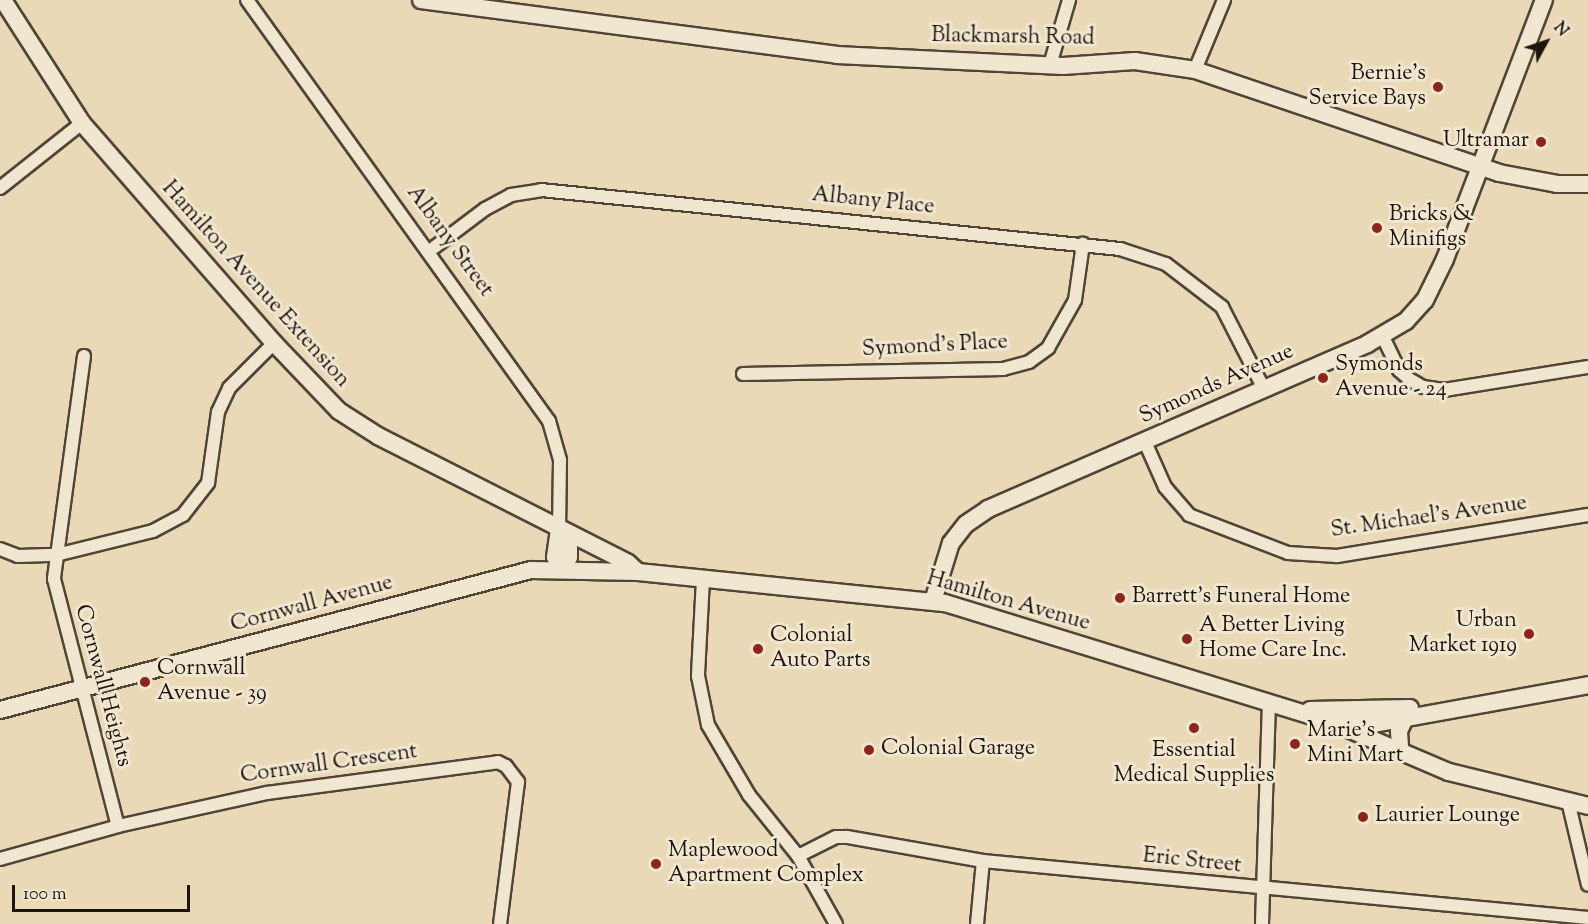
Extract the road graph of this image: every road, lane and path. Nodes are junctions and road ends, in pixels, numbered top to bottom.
1 (247, 0) edge
2 (421, 0) edge
3 (1069, 0) edge
4 (1224, 0) edge
5 (1544, 0) edge
6 (3, 1) edge
7 (475, 4) edge
8 (1050, 65) junction
9 (1195, 70) junction
10 (82, 123) junction
11 (1480, 166) junction
12 (1588, 184) edge
13 (0, 188) edge
14 (1083, 244) junction
15 (428, 252) junction
16 (1383, 337) junction
17 (274, 344) junction
18 (84, 356) dead end
19 (1588, 367) edge
20 (743, 375) dead end
21 (1264, 389) junction
22 (1144, 442) junction
23 (1588, 515) edge
24 (559, 529) junction
25 (0, 549) edge
26 (56, 555) junction
27 (563, 569) junction
28 (638, 572) junction
29 (702, 579) junction
30 (933, 601) junction
31 (1588, 685) edge
32 (82, 690) junction
33 (1277, 707) junction
34 (1467, 707) junction
35 (0, 710) edge
36 (1359, 711) junction
37 (1406, 718) junction
38 (1334, 723) junction
39 (1374, 724) junction
40 (1400, 746) junction
41 (1415, 758) junction
42 (1568, 801) junction
43 (1588, 806) edge
44 (118, 826) junction
45 (798, 856) junction
46 (0, 859) edge
47 (983, 861) junction
48 (1588, 885) edge
49 (1263, 890) junction
50 (1588, 918) edge
51 (500, 924) edge
52 (836, 924) edge
53 (977, 924) edge
54 (1262, 924) edge

1 - 15 street, Albany Street
2 - 7 street, Blackmarsh Road
3 - 8 street
4 - 9 street
5 - 11 street, Symonds Avenue
6 - 10 street, Hamilton Avenue Extension
7 - 8 street, Blackmarsh Road
8 - 9 street, Blackmarsh Road
9 - 11 street, Blackmarsh Road
10 - 13 street
10 - 17 street, Hamilton Avenue Extension
11 - 12 street, Blackmarsh Road
11 - 16 street, Symonds Avenue
14 - 15 street, Albany Place
14 - 20 street, Symond's Place
14 - 21 street, Albany Place
15 - 24 street, Albany Street
16 - 19 street
16 - 21 street, Symonds Avenue
17 - 24 street, Hamilton Avenue Extension
17 - 26 street
18 - 26 street, Cornwall Heights
21 - 22 street, Symonds Avenue
22 - 23 street, St. Michael's Avenue
22 - 30 street, Symonds Avenue
24 - 27 street, Albany Street
24 - 28 street, Hamilton Avenue Extension
25 - 26 street
26 - 32 street, Cornwall Heights
27 - 28 street, Cornwall Avenue
27 - 32 street, Cornwall Avenue
28 - 29 street, Hamilton Avenue
29 - 30 street, Hamilton Avenue
29 - 45 street
30 - 33 street, Hamilton Avenue
31 - 34 street
32 - 35 street, Cornwall Avenue
32 - 44 street, Cornwall Heights
33 - 36 street, Hamilton Avenue
33 - 38 street, Hamilton Avenue
33 - 49 street
34 - 36 street
34 - 37 street
36 - 39 street, Hamilton Avenue
37 - 39 street
37 - 40 street
38 - 39 street
38 - 41 street, Hamilton Avenue
39 - 40 street, Hamilton Avenue
40 - 41 street, Hamilton Avenue
41 - 42 street, Hamilton Avenue
42 - 43 street, Hamilton Avenue
42 - 48 street
44 - 46 street, Cornwall Crescent
44 - 51 street, Cornwall Crescent
45 - 47 street, Eric Street
45 - 52 street
47 - 49 street, Eric Street
47 - 53 street
49 - 50 street, Eric Street
49 - 54 street

